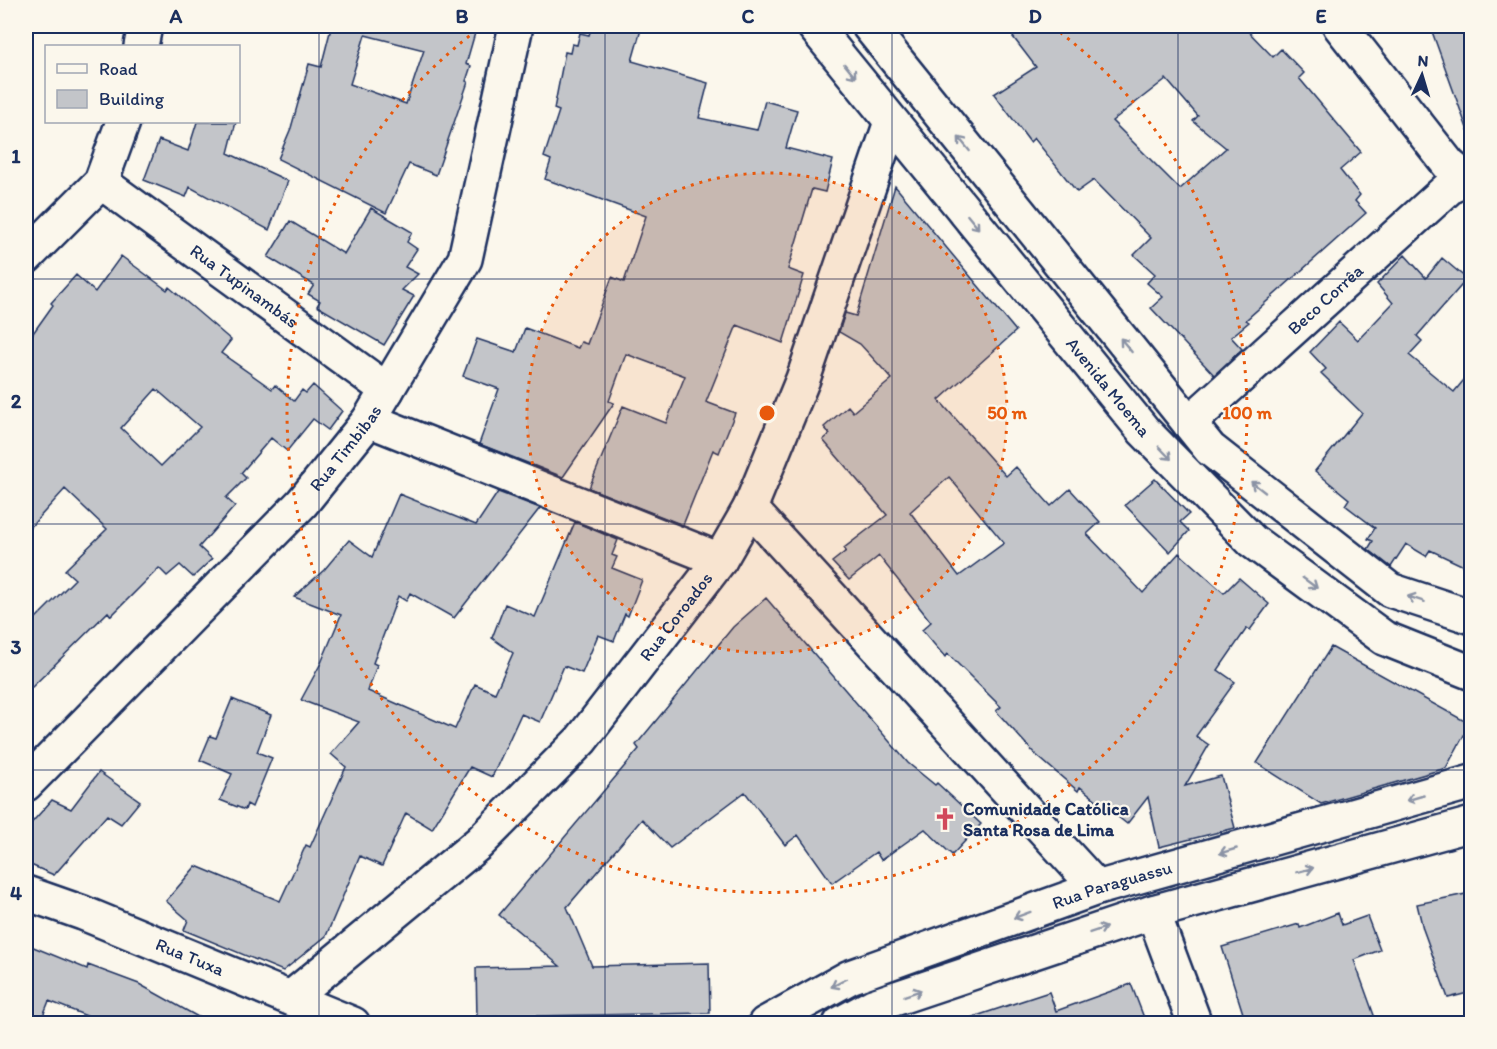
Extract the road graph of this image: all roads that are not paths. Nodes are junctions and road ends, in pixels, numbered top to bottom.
1 (145, 26) edge
2 (516, 26) edge
3 (814, 26) edge
4 (869, 26) edge
5 (1340, 26) edge
6 (141, 45) edge
7 (891, 122) junction
8 (123, 123) edge
9 (1467, 180) edge
10 (101, 182) junction
11 (26, 257) edge
12 (387, 390) junction
13 (369, 420) junction
14 (1189, 423) junction
15 (750, 508) junction
16 (720, 560) junction
17 (1472, 617) edge
18 (1472, 673) edge
19 (1472, 782) edge
20 (26, 784) edge
21 (1472, 824) edge
22 (1097, 888) junction
23 (26, 893) edge
24 (1153, 912) junction
25 (292, 996) junction
26 (815, 1012) edge
27 (354, 1023) edge
28 (765, 1023) edge
29 (840, 1023) edge
30 (1195, 1023) edge

1 - 6 street
2 - 12 street, Rua Timbibas
3 -> 7 street, Avenida Moema
14 -> 4 street
5 - 9 street
7 - 15 street, Rua Coroados
7 -> 18 street, Avenida Moema
8 - 10 street
9 - 14 street, Beco Corrêa
10 - 11 street
10 - 12 street, Rua Tupinambás
12 - 13 street, Rua Timbibas
13 - 16 street
13 - 20 street, Rua Timbibas
17 -> 14 street
15 - 16 street, Rua Coroados
15 - 22 street
16 - 25 street, Rua Coroados
19 -> 22 street, Rua Paraguassu
24 -> 21 street, Rua Paraguassu
22 -> 26 street, Rua Paraguassu
23 - 25 street, Rua Tuxa
29 -> 24 street, Rua Paraguassu
24 - 30 street
25 - 27 street, Rua Tuxa
26 - 28 street, Rua Paraguassu

